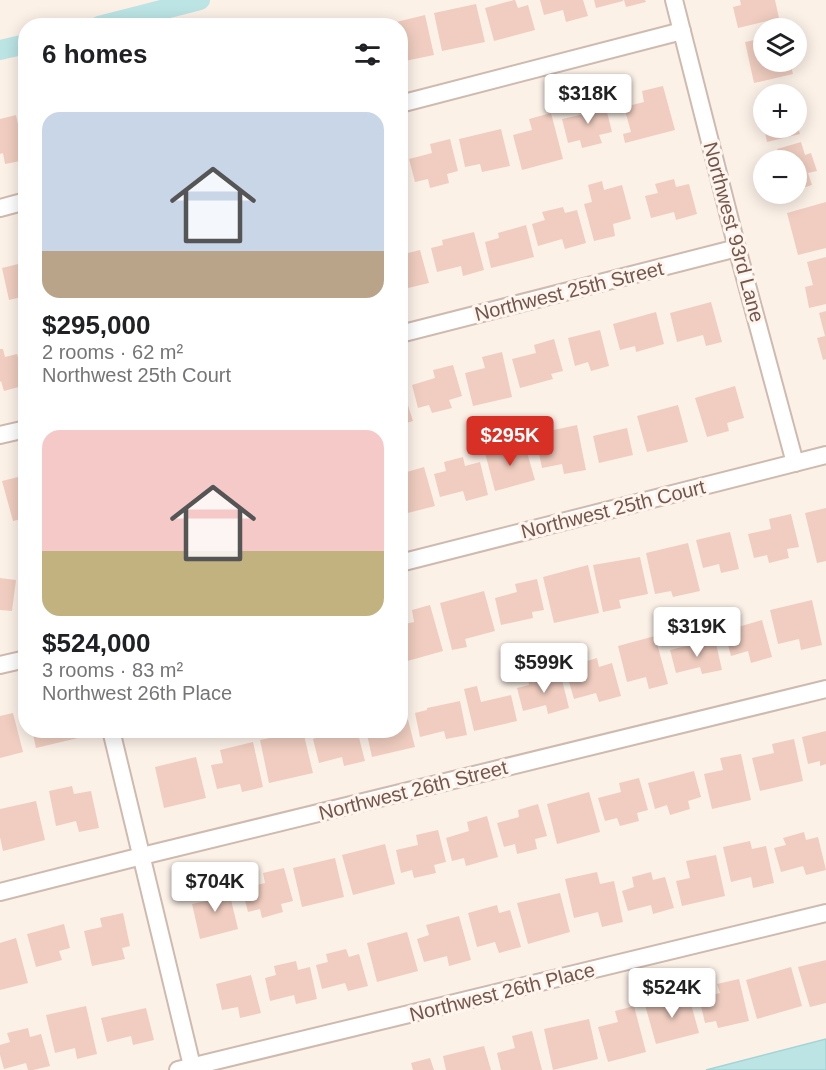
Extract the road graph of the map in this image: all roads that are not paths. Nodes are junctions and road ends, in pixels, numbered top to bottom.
1 (674, 0) edge
2 (682, 31) junction
3 (408, 102) edge
4 (18, 203) edge
5 (0, 208) edge
6 (737, 248) junction
7 (408, 331) edge
8 (18, 431) edge
9 (0, 435) edge
10 (826, 455) edge
11 (795, 463) junction
12 (408, 561) edge
13 (18, 660) edge
14 (0, 665) edge
15 (826, 689) edge
16 (113, 738) edge
17 (142, 856) junction
18 (0, 892) edge
19 (826, 914) edge
20 (185, 1068) edge

1 - 2 street, Northwest 93rd Lane
2 - 3 street
2 - 6 street, Northwest 93rd Lane
4 - 5 street
6 - 7 street, Northwest 25th Street
6 - 11 street, Northwest 93rd Lane
8 - 9 street
10 - 11 street, Northwest 25th Court
11 - 12 street, Northwest 25th Court
13 - 14 street
15 - 17 street, Northwest 26th Street
16 - 17 street
17 - 18 street, Northwest 26th Street
17 - 20 street
19 - 20 street, Northwest 26th Place

